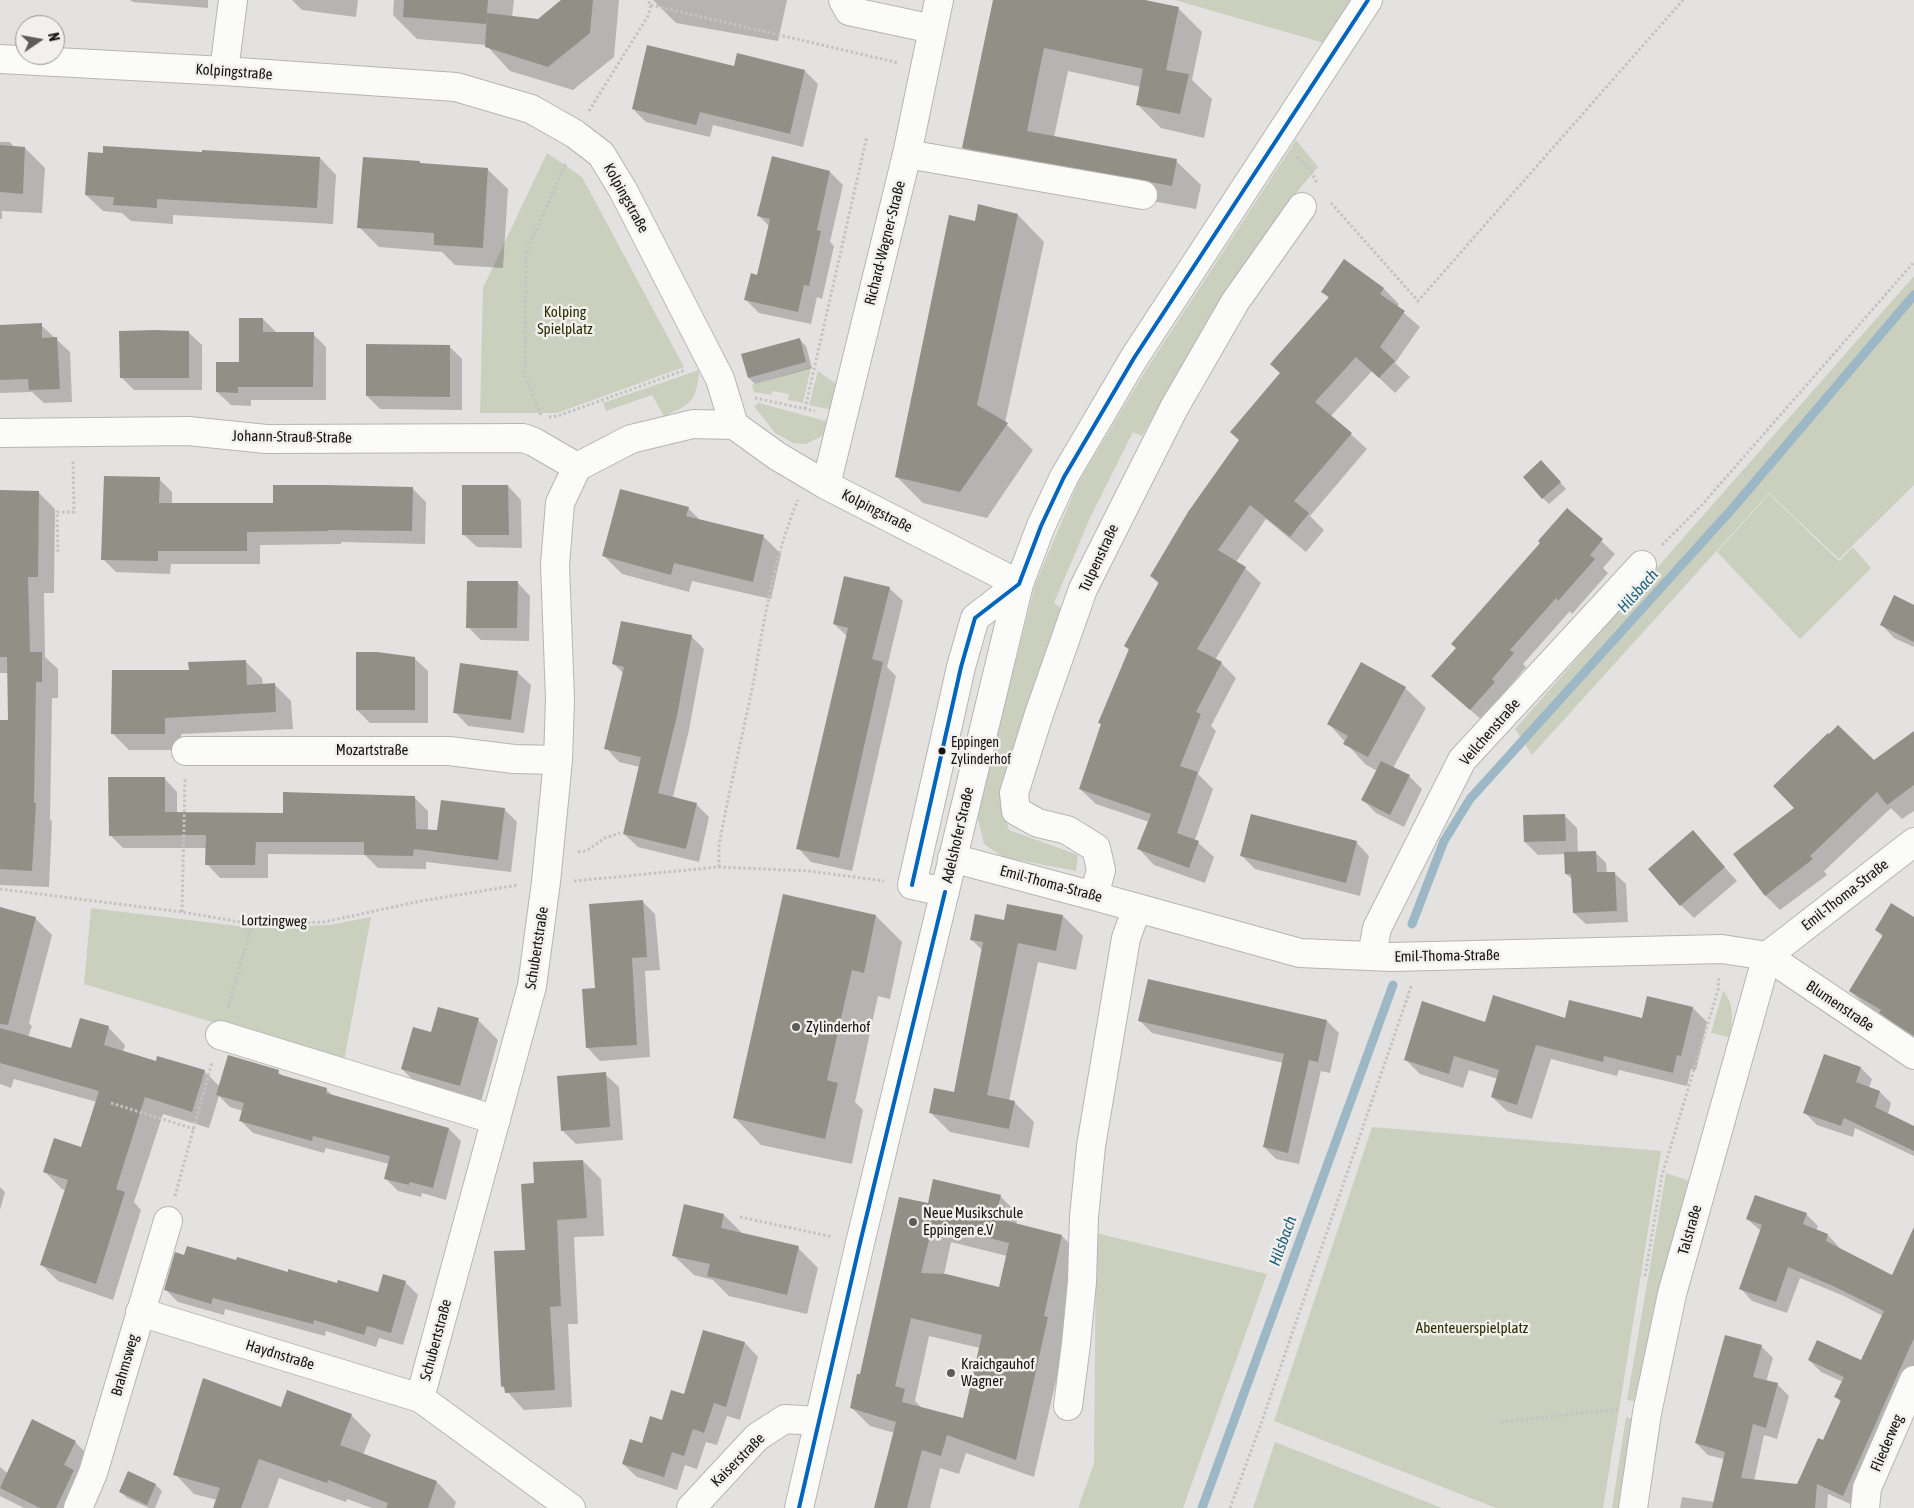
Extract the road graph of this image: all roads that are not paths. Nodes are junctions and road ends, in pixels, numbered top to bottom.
1 (233, 0) edge
2 (843, 0) edge
3 (939, 0) edge
4 (1368, 0) edge
5 (933, 29) junction
6 (0, 59) edge
7 (224, 71) junction
8 (907, 154) junction
9 (1143, 195) dead end
10 (1302, 207) dead end
11 (734, 425) junction
12 (0, 433) edge
13 (577, 467) junction
14 (818, 480) junction
15 (1642, 565) road end
16 (1019, 584) junction
17 (186, 751) road end
18 (558, 760) junction
19 (1914, 842) edge
20 (952, 858) junction
21 (945, 892) junction
22 (1094, 896) junction
23 (1137, 908) junction
24 (1372, 956) junction
25 (1767, 956) junction
26 (220, 1035) road end
27 (1914, 1055) edge
28 (496, 1120) junction
29 (168, 1221) road end
30 (140, 1312) junction
31 (1914, 1380) edge
32 (420, 1398) junction
33 (1068, 1406) dead end
34 (818, 1421) junction
35 (78, 1508) edge
36 (571, 1508) edge
37 (691, 1508) edge
38 (799, 1508) edge
39 (1632, 1508) edge
40 (1865, 1508) edge

1 - 7 street
2 - 5 street
3 - 5 street, Richard-Wagner-Straße
4 - 16 street, Adelshofer Straße
5 - 8 street, Richard-Wagner-Straße
6 - 7 street, Kolpingstraße
7 - 11 street, Kolpingstraße
8 - 9 street
8 - 14 street, Richard-Wagner-Straße
10 - 22 street, Tulpenstraße
11 - 13 street
11 - 14 street, Kolpingstraße
12 - 13 street, Johann-Strauß-Straße
13 - 18 street, Schubertstraße
14 - 16 street, Kolpingstraße
15 - 24 street, Veilchenstraße
16 - 20 street, Adelshofer Straße
16 - 21 street
17 - 18 street, Mozartstraße
18 - 28 street, Schubertstraße
19 - 25 street, Emil-Thoma-Straße
20 - 21 street, Adelshofer Straße
20 - 22 street, Emil-Thoma-Straße
21 - 34 street, Adelshofer Straße
22 - 23 street, Emil-Thoma-Straße
23 - 24 street, Emil-Thoma-Straße
23 - 33 street
24 - 25 street, Emil-Thoma-Straße
25 - 27 street, Blumenstraße
25 - 39 street, Talstraße
26 - 28 street
28 - 32 street, Schubertstraße
29 - 30 street, Brahmsweg
30 - 32 street, Haydnstraße
30 - 35 street, Brahmsweg
31 - 40 street, Fliederweg
32 - 36 street, Schubertstraße
34 - 37 street, Kaiserstraße
34 - 38 street, Adelshofer Straße

